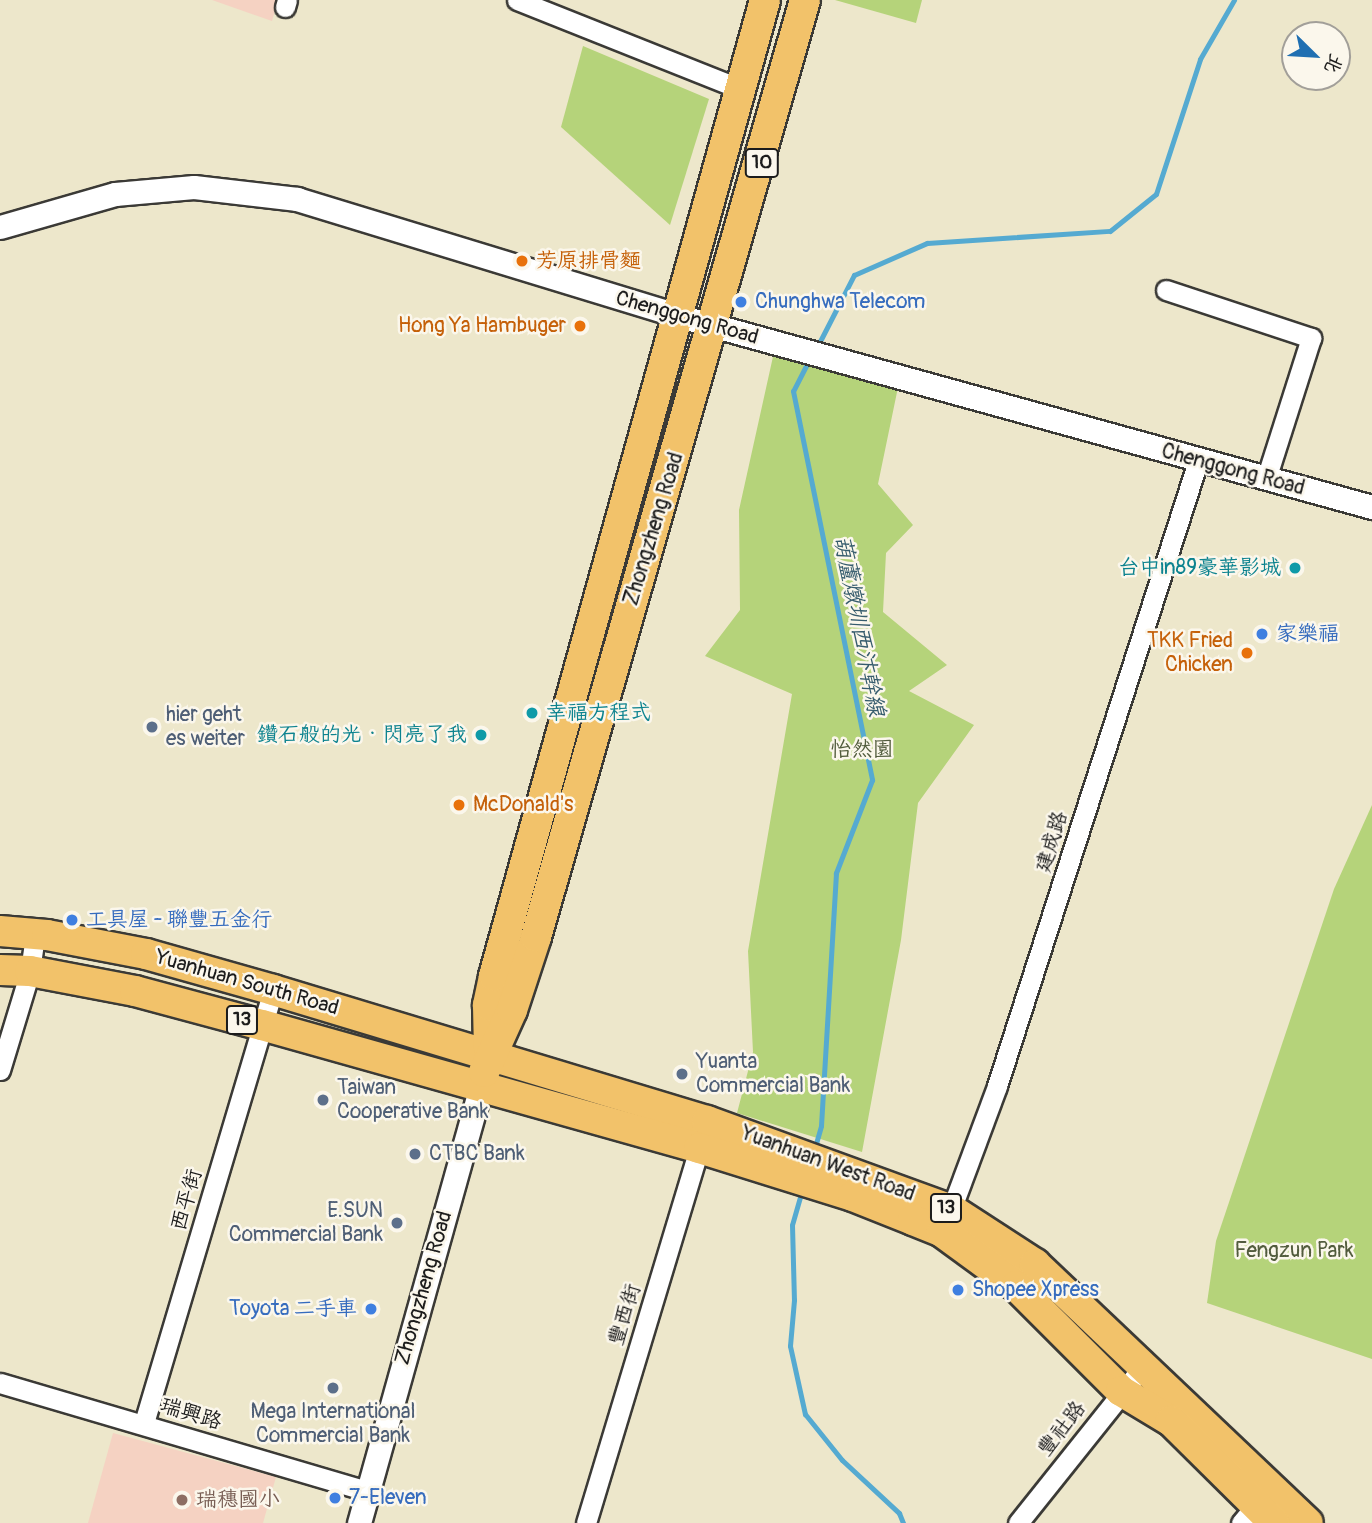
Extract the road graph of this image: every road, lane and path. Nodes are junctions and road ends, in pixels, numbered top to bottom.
1 (517, 0) edge
2 (765, 0) edge
3 (805, 0) edge
4 (741, 89) junction
5 (0, 227) edge
6 (1166, 290) dead end
7 (679, 316) junction
8 (715, 326) junction
9 (1198, 461) junction
10 (1266, 479) junction
11 (1372, 507) edge
12 (0, 931) edge
13 (35, 934) junction
14 (0, 970) edge
15 (30, 971) junction
16 (273, 990) junction
17 (262, 1025) junction
18 (489, 1054) junction
19 (0, 1070) edge
20 (480, 1089) junction
21 (703, 1134) junction
22 (947, 1221) junction
23 (1144, 1365) junction
24 (0, 1383) edge
25 (1121, 1391) junction
26 (145, 1423) junction
27 (368, 1491) junction
28 (1261, 1510) edge
29 (359, 1523) edge
30 (586, 1523) edge
31 (1018, 1523) edge
32 (1308, 1523) edge

1 - 4 street
2 - 4 main road, Zhongzheng Road / 10
3 - 8 main road, Zhongzheng Road / 10
4 - 7 main road, Zhongzheng Road / 10
5 - 7 street, Chenggong Road
6 - 10 street
7 - 8 street, Chenggong Road
7 - 18 main road, Zhongzheng Road / 10
8 - 9 street, Chenggong Road
8 - 18 main road, Zhongzheng Road / 10
9 - 10 street, Chenggong Road
9 - 22 street, 建成路
10 - 11 street, Chenggong Road
12 - 13 main road, Yuanhuan South Road / 13
13 - 15 street
13 - 16 main road, Yuanhuan South Road / 13
14 - 15 main road, Yuanhuan South Road / 13
15 - 17 main road, Yuanhuan South Road / 13
15 - 19 street
16 - 17 street, 西平街
16 - 18 main road, Yuanhuan South Road / 13
17 - 20 main road, Yuanhuan South Road / 13
17 - 26 street, 西平街
18 - 20 main road, Zhongzheng Road / 10
18 - 21 main road, Yuanhuan West Road / 13
20 - 21 main road, Yuanhuan West Road / 13
20 - 27 street, Zhongzheng Road
21 - 22 main road, Yuanhuan West Road / 13
21 - 30 street, 豐西街
22 - 23 main road, Yuanhuan West Road / 13
22 - 25 main road, Yuanhuan West Road / 13
23 - 25 street, 豐社路
23 - 28 main road, Yuanhuan West Road / 13
24 - 26 street, 瑞興路
25 - 28 main road, Yuanhuan West Road / 13
25 - 31 street, 豐社路
26 - 27 street, 瑞興路
27 - 29 street, Zhongzheng Road
28 - 32 main road, Yuanhuan West Road / 13

